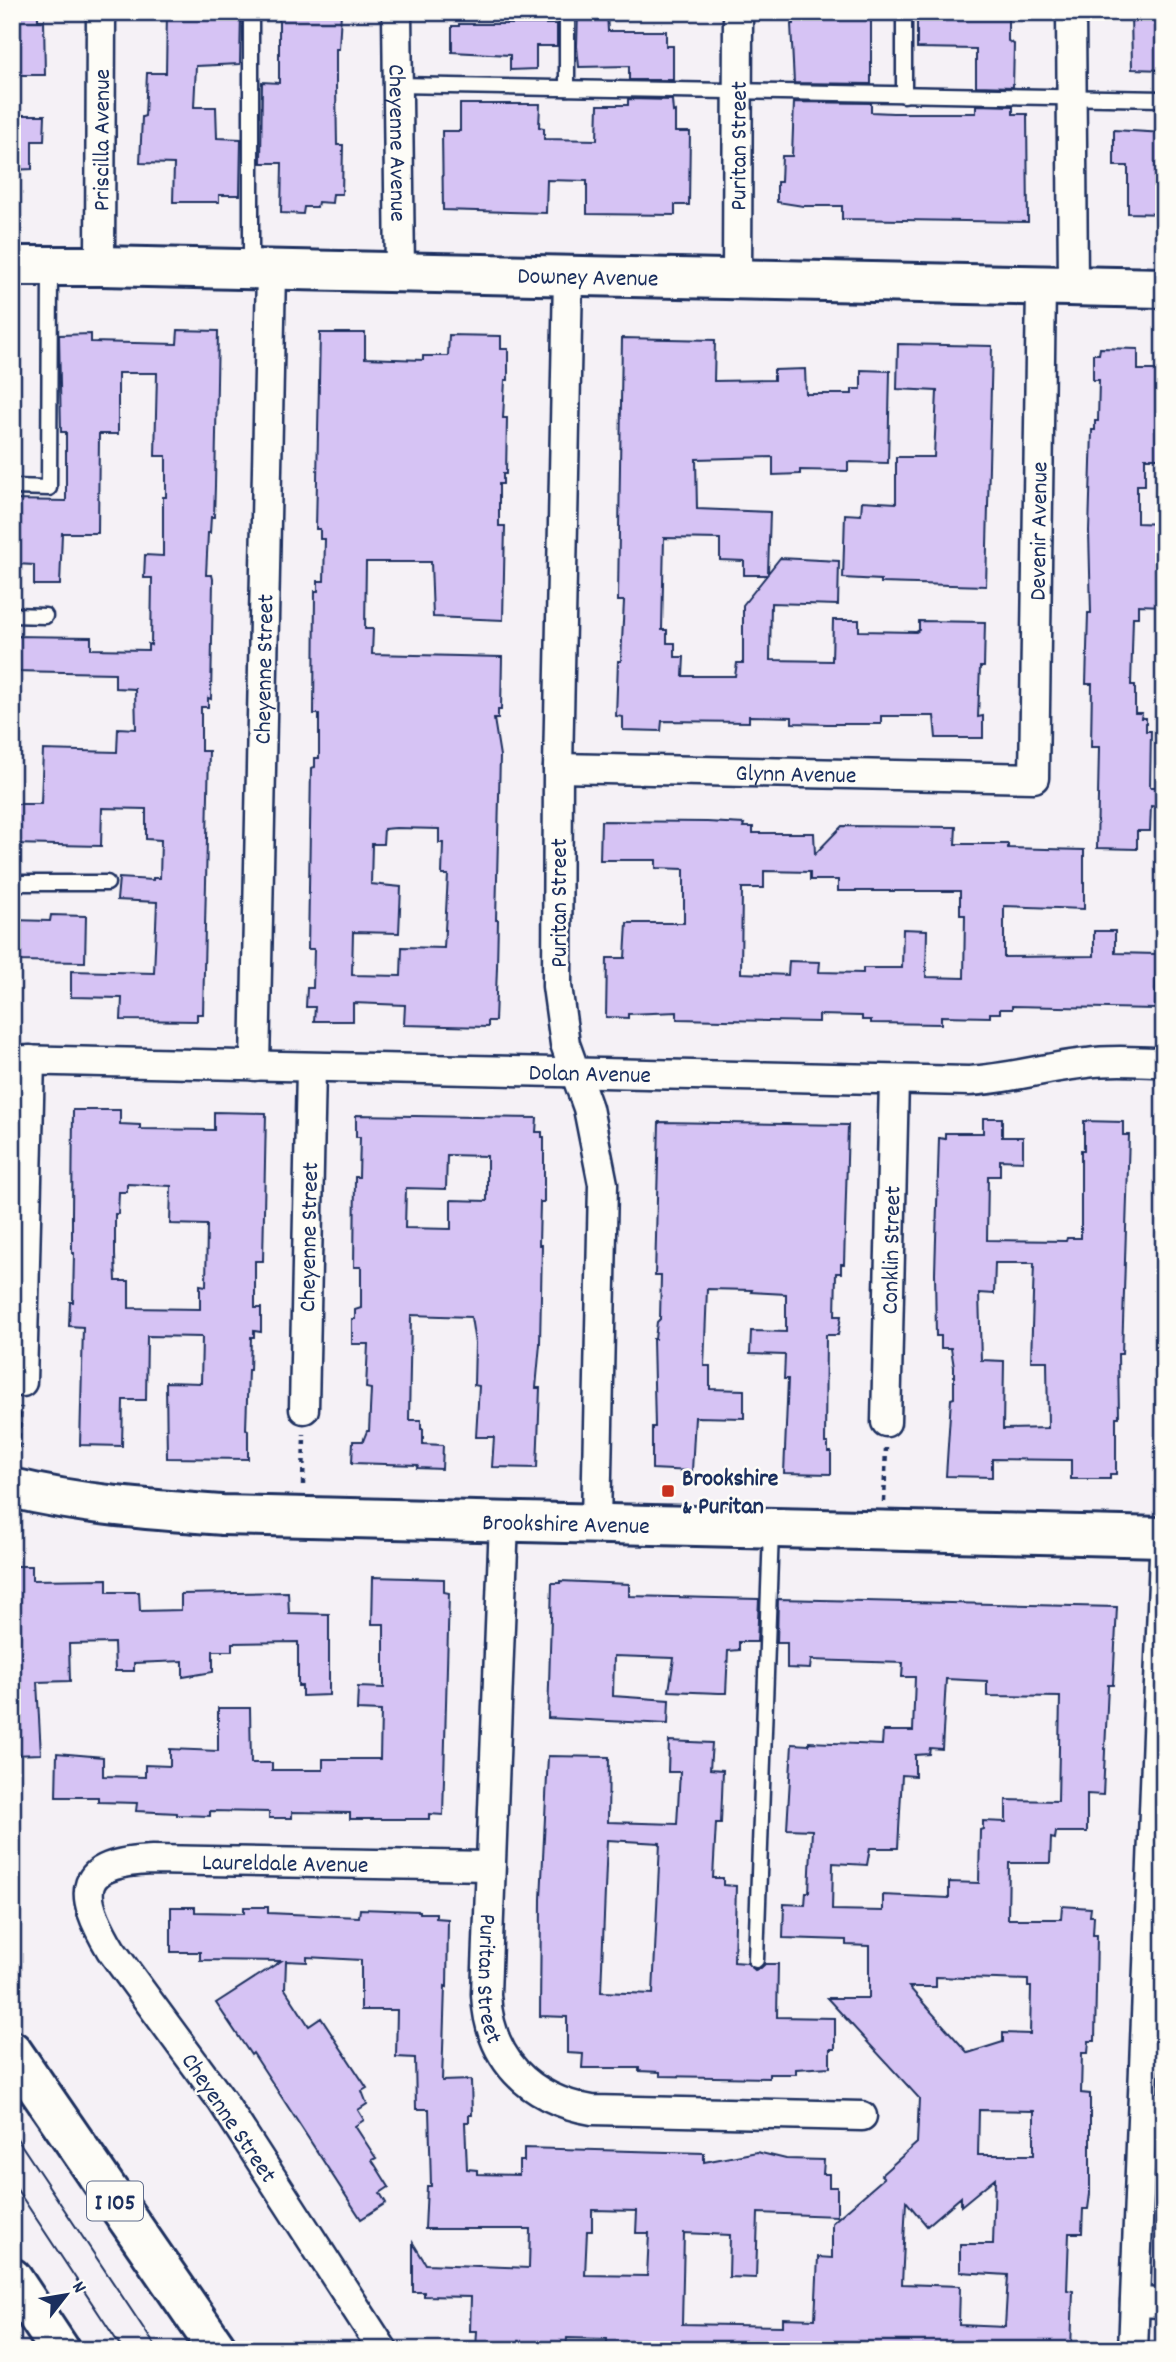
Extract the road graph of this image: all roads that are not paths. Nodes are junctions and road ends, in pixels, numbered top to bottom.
1 (101, 12) edge
2 (251, 12) edge
3 (397, 12) edge
4 (567, 12) edge
5 (738, 12) edge
6 (904, 12) edge
7 (1072, 12) edge
8 (397, 85) junction
9 (567, 88) junction
10 (738, 91) junction
11 (904, 95) junction
12 (1071, 98) junction
13 (1164, 99) edge
14 (12, 266) edge
15 (51, 266) junction
16 (100, 266) junction
17 (261, 271) junction
18 (400, 273) junction
19 (568, 277) junction
20 (737, 281) junction
21 (1057, 286) junction
22 (1164, 288) edge
23 (12, 486) edge
24 (12, 615) edge
25 (45, 615) dead end
26 (558, 768) junction
27 (1034, 778) joint
28 (12, 883) edge
29 (107, 883) dead end
30 (21, 1060) edge
31 (1164, 1062) edge
32 (255, 1066) junction
33 (310, 1068) junction
34 (574, 1071) junction
35 (894, 1080) junction
36 (22, 1382) road end
37 (304, 1409) road end
38 (886, 1422) road end
39 (14, 1489) edge
40 (504, 1521) junction
41 (596, 1523) junction
42 (771, 1527) junction
43 (1164, 1537) edge
44 (1164, 1555) edge
45 (490, 1866) junction
46 (89, 1883) joint
47 (756, 1960) dead end
48 (12, 2051) edge
49 (862, 2116) dead end
50 (12, 2278) edge
51 (1135, 2302) junction
52 (1164, 2302) edge
53 (60, 2350) edge
54 (218, 2350) edge
55 (383, 2350) edge
56 (1133, 2350) edge

1 - 16 street, Priscilla Avenue
2 - 17 lane
3 - 8 street, Cheyenne Avenue
4 - 9 lane
5 - 10 street, Puritan Street
6 - 11 lane
7 - 12 street, Devenir Avenue
8 - 9 lane
8 - 18 street, Cheyenne Avenue
9 - 10 lane
10 - 11 lane
10 - 20 street, Puritan Street
11 - 12 lane
12 - 13 lane
12 - 21 street, Devenir Avenue
14 - 15 main road, Downey Avenue
15 - 16 main road, Downey Avenue
15 - 23 lane
16 - 17 main road, Downey Avenue
17 - 18 main road, Downey Avenue
17 - 32 street, Cheyenne Street
18 - 19 main road, Downey Avenue
19 - 20 main road, Downey Avenue
19 - 26 street, Puritan Street
20 - 21 main road, Downey Avenue
21 - 22 main road, Downey Avenue
21 - 27 street, Devenir Avenue
24 - 25 lane
26 - 27 street, Glynn Avenue
26 - 34 street, Puritan Street
28 - 29 lane
30 - 32 street, Dolan Avenue
30 - 36 street
31 - 35 street, Dolan Avenue
32 - 33 street, Dolan Avenue
33 - 34 street, Dolan Avenue
33 - 37 street, Cheyenne Street
34 - 35 street, Dolan Avenue
34 - 41 street, Puritan Street
35 - 38 street, Conklin Street
39 - 40 main road, Brookshire Avenue
40 - 41 main road, Brookshire Avenue
40 - 45 street, Puritan Street
41 - 42 main road, Brookshire Avenue
42 - 43 main road, Brookshire Avenue
42 - 47 lane
44 - 51 street
45 - 46 street, Laureldale Avenue
45 - 49 street, Puritan Street
46 - 55 street, Cheyenne Street
48 - 54 main road, I 105
50 - 53 main road
51 - 52 street
51 - 56 street

